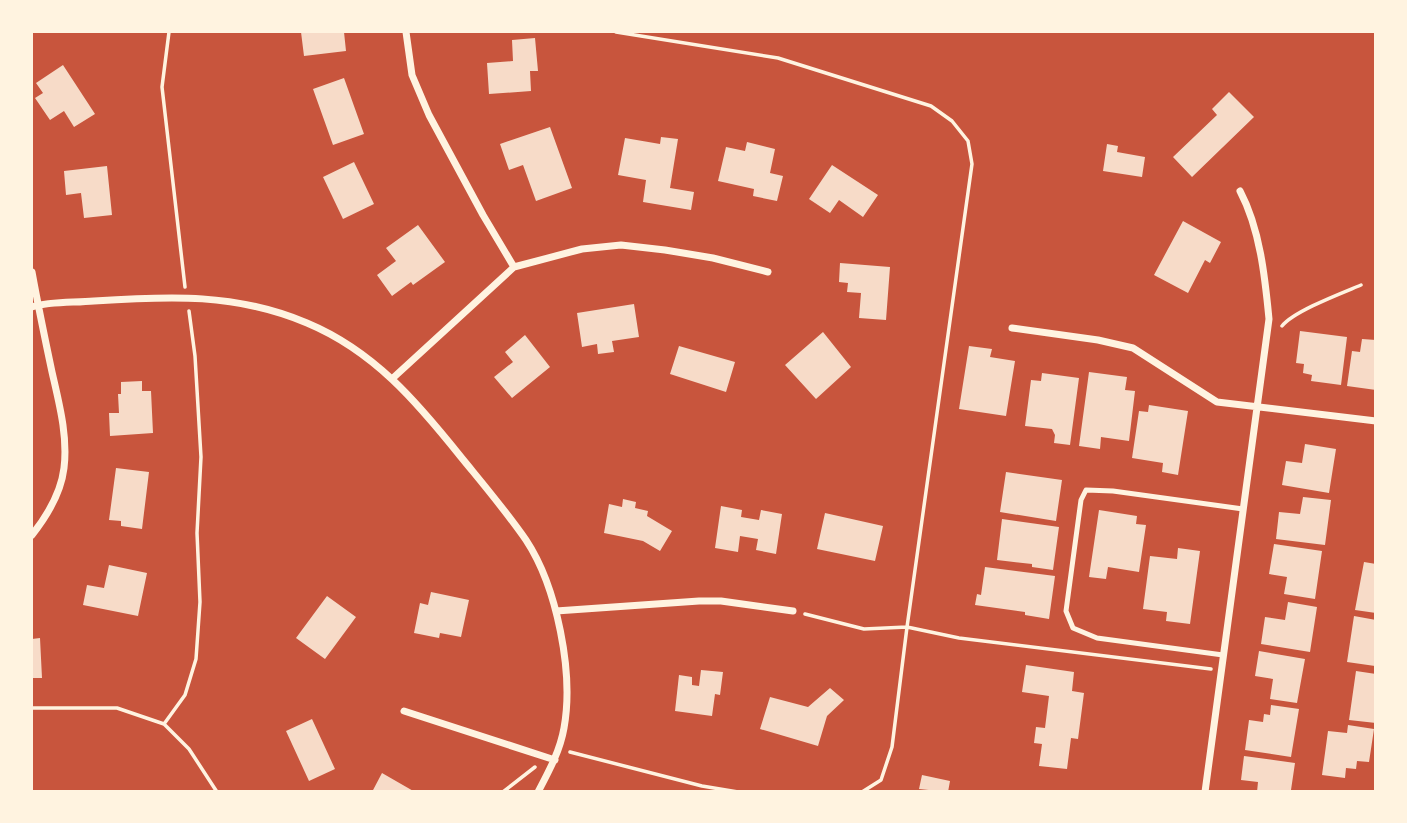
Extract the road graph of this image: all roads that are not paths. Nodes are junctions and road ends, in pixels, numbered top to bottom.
1 (406, 32) edge
2 (1240, 191) dead end
3 (514, 267) junction
4 (32, 272) edge
5 (768, 272) dead end
6 (35, 306) edge
7 (1012, 328) dead end
8 (393, 378) junction
9 (1257, 408) junction
10 (1376, 421) edge
11 (1243, 509) junction
12 (32, 535) edge
13 (556, 611) junction
14 (793, 611) road end
15 (1223, 655) junction
16 (404, 710) dead end
17 (555, 760) junction
18 (538, 792) edge
19 (1205, 792) edge

1 - 3 street
2 - 9 street
3 - 5 street
3 - 8 street
4 - 6 street
6 - 8 street
6 - 12 street
7 - 9 street
8 - 13 street
9 - 10 street
9 - 11 street
11 - 15 street
11 - 15 lane
13 - 14 street
13 - 17 street
15 - 19 street
16 - 17 street
17 - 18 street

